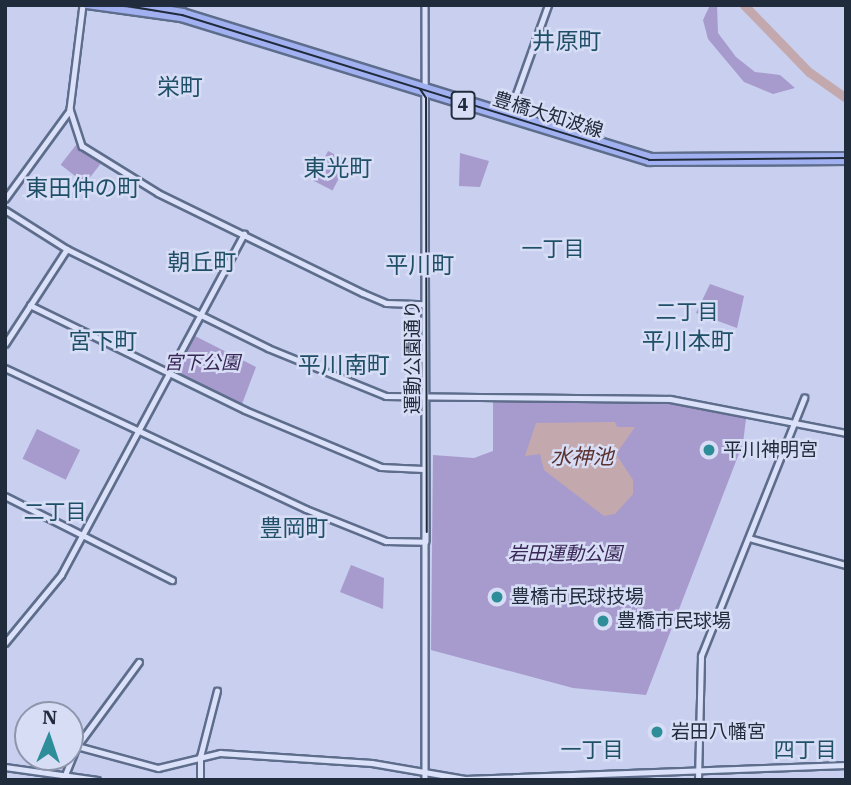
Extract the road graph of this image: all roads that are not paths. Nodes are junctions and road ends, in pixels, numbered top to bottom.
1 (85, 5) edge
2 (139, 5) edge
3 (425, 5) edge
4 (548, 5) edge
5 (426, 92) junction
6 (70, 109) junction
7 (508, 116) junction
8 (846, 156) edge
9 (846, 161) edge
10 (5, 199) edge
11 (5, 210) edge
12 (244, 234) junction
13 (66, 249) junction
14 (424, 304) junction
15 (30, 305) junction
16 (200, 314) junction
17 (5, 344) edge
18 (5, 368) edge
19 (167, 372) junction
20 (426, 397) junction
21 (804, 398) dead end
22 (796, 422) junction
23 (135, 431) junction
24 (846, 433) edge
25 (426, 469) junction
26 (5, 496) edge
27 (82, 534) junction
28 (749, 538) junction
29 (425, 542) junction
30 (846, 565) edge
31 (173, 580) dead end
32 (5, 643) edge
33 (139, 662) dead end
34 (217, 691) dead end
35 (84, 735) edge
36 (84, 748) edge
37 (200, 757) junction
38 (846, 765) edge
39 (5, 767) edge
40 (698, 769) junction
41 (425, 772) junction
42 (63, 778) edge
43 (97, 780) edge
44 (200, 780) edge
45 (425, 780) edge
46 (698, 780) edge

1 - 5 main road, 豊橋大知波線 / 4
1 - 6 street
2 - 5 main road, 豊橋大知波線 / 4
3 - 5 street, 運動公園通り
4 - 7 street
5 - 7 main road, 豊橋大知波線 / 4
5 - 14 street, 運動公園通り
5 - 20 street, 運動公園通り
6 - 10 street
6 - 12 street
7 - 8 main road, 豊橋大知波線 / 4
7 - 9 main road, 豊橋大知波線 / 4
11 - 13 street
12 - 14 street
12 - 16 street
13 - 15 street
13 - 16 street
14 - 20 street, 運動公園通り
15 - 17 street
15 - 19 street
16 - 19 street
16 - 20 street
18 - 23 street
19 - 23 street
19 - 25 street
20 - 22 street
20 - 25 street, 運動公園通り
21 - 22 street
22 - 24 street
22 - 28 street
23 - 27 street
23 - 29 street
25 - 29 street, 運動公園通り
26 - 27 street
27 - 31 street
27 - 32 street
28 - 30 street
28 - 40 street
29 - 41 street, 運動公園通り
33 - 35 street
34 - 37 street
36 - 37 street
37 - 41 street
37 - 44 street
38 - 40 street
39 - 42 street
40 - 41 street
40 - 46 street
41 - 45 street, 運動公園通り
42 - 43 street

